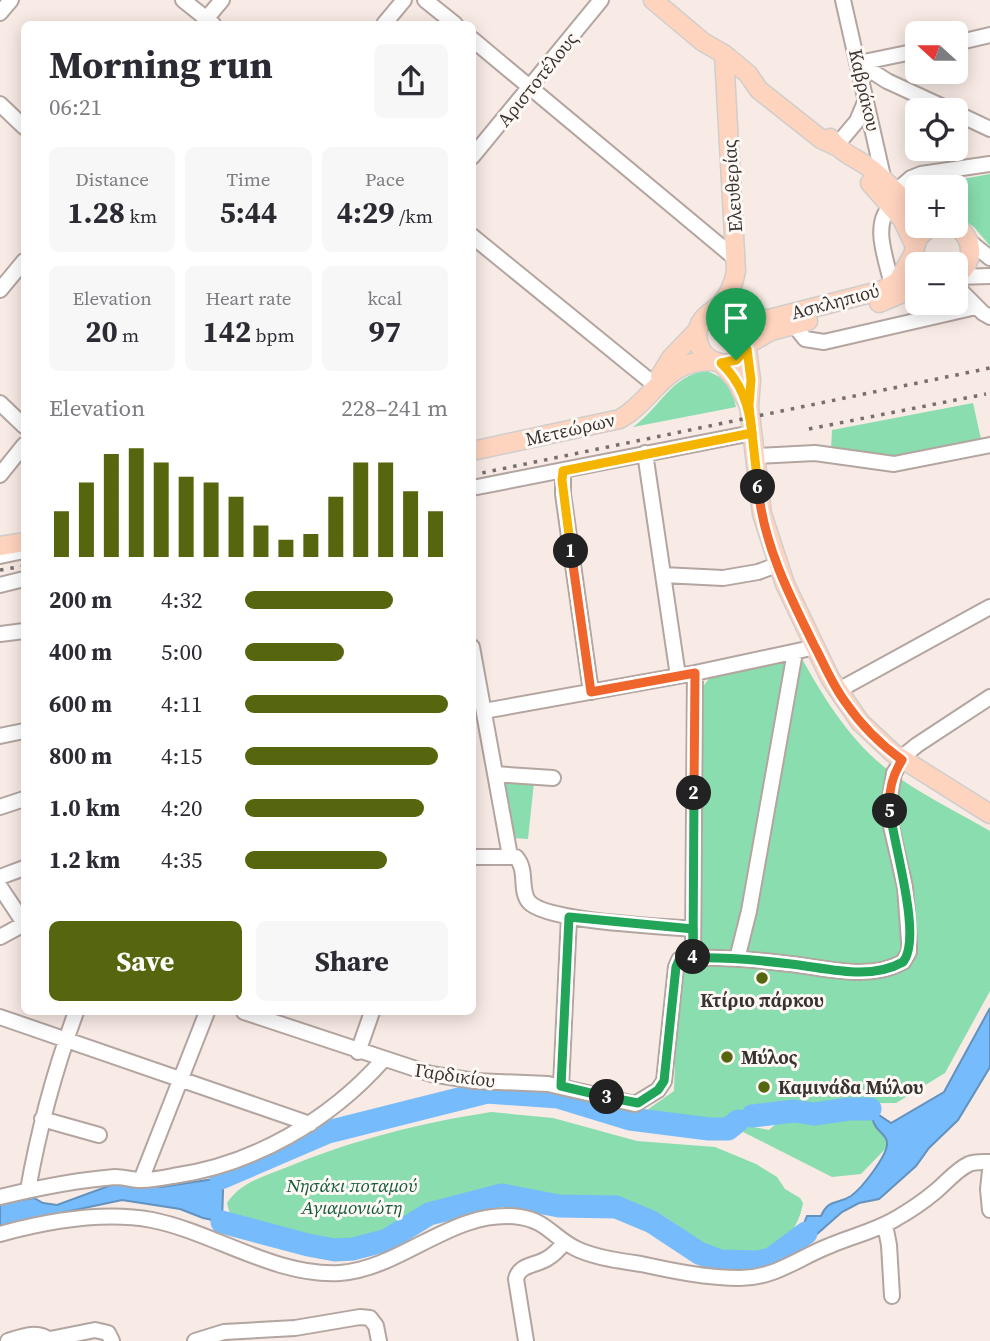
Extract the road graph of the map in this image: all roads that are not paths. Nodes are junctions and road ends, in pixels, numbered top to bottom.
1 (12, 0) edge
2 (183, 0) edge
3 (222, 0) edge
4 (404, 0) edge
5 (425, 0) edge
6 (601, 0) edge
7 (653, 0) edge
8 (666, 0) edge
9 (843, 0) edge
10 (0, 13) edge
11 (208, 21) edge
12 (210, 21) edge
13 (386, 21) edge
14 (451, 21) edge
15 (990, 35) edge
16 (968, 40) edge
17 (476, 42) edge
18 (905, 53) edge
19 (724, 54) junction
20 (859, 63) junction
21 (531, 86) junction
22 (924, 98) edge
23 (866, 102) junction
24 (0, 104) edge
25 (968, 119) edge
26 (21, 124) edge
27 (990, 129) edge
28 (836, 146) junction
29 (476, 152) edge
30 (851, 158) junction
31 (990, 164) edge
32 (890, 193) junction
33 (905, 202) edge
34 (968, 238) edge
35 (476, 239) edge
36 (970, 242) junction
37 (915, 252) edge
38 (990, 258) edge
39 (736, 259) junction
40 (968, 263) edge
41 (21, 265) edge
42 (905, 271) edge
43 (990, 276) edge
44 (968, 277) edge
45 (892, 285) junction
46 (0, 290) edge
47 (905, 292) edge
48 (968, 299) edge
49 (976, 307) junction
50 (714, 311) junction
51 (740, 314) junction
52 (990, 317) edge
53 (794, 325) junction
54 (698, 330) junction
55 (748, 346) junction
56 (717, 362) junction
57 (655, 385) junction
58 (0, 403) edge
59 (749, 406) junction
60 (21, 423) edge
61 (752, 433) junction
62 (990, 445) edge
63 (21, 448) edge
64 (476, 450) edge
65 (645, 453) junction
66 (755, 456) junction
67 (563, 471) junction
68 (0, 475) edge
69 (476, 487) edge
70 (21, 542) edge
71 (0, 546) edge
72 (21, 552) edge
73 (0, 556) edge
74 (777, 565) junction
75 (663, 575) junction
76 (21, 580) edge
77 (0, 585) edge
78 (990, 607) edge
79 (21, 631) edge
80 (0, 634) edge
81 (816, 647) junction
82 (795, 652) junction
83 (476, 668) edge
84 (695, 673) junction
85 (678, 676) junction
86 (838, 691) junction
87 (591, 692) junction
88 (990, 697) edge
89 (484, 711) junction
90 (21, 732) edge
91 (0, 736) edge
92 (902, 760) junction
93 (495, 774) junction
94 (553, 778) dead end
95 (21, 800) edge
96 (0, 807) edge
97 (990, 814) edge
98 (510, 856) junction
99 (476, 857) edge
100 (21, 869) edge
101 (0, 877) edge
102 (0, 887) edge
103 (569, 917) junction
104 (21, 919) edge
105 (21, 926) edge
106 (693, 929) junction
107 (0, 937) edge
108 (693, 958) junction
109 (737, 959) junction
110 (75, 1015) edge
111 (206, 1015) edge
112 (371, 1015) edge
113 (0, 1017) edge
114 (277, 1017) edge
115 (66, 1039) junction
116 (358, 1052) junction
117 (383, 1060) junction
118 (180, 1078) junction
119 (561, 1086) junction
120 (42, 1119) junction
121 (310, 1124) junction
122 (99, 1135) dead end
123 (990, 1162) edge
124 (990, 1171) edge
125 (141, 1180) junction
126 (28, 1190) junction
127 (0, 1197) edge
128 (990, 1210) edge
129 (885, 1225) junction
130 (0, 1234) edge
131 (565, 1242) junction
132 (892, 1296) dead end
133 (297, 1334) edge
134 (226, 1336) edge
135 (50, 1340) edge
136 (8, 1341) edge
137 (113, 1341) edge
138 (195, 1341) edge
139 (380, 1341) edge
140 (526, 1341) edge

1 - 10 street
2 - 11 street
3 - 12 street
4 - 13 street
5 - 14 street
6 - 21 street, Αριστοτέλους
7 - 19 main road
8 - 19 main road
9 - 20 street, Καβράκου
15 - 16 street
17 - 21 street
18 - 20 street
19 - 28 main road
19 - 39 main road, Ελευθερίας
20 - 22 street
20 - 23 street, Καβράκου
21 - 29 street, Αριστοτέλους
21 - 39 street
23 - 28 street
23 - 32 street, Καβράκου
24 - 26 street
25 - 27 street
28 - 30 main road
30 - 32 main road
30 - 32 main road
31 - 32 street
32 - 33 main road
32 - 37 main road
32 - 45 street
34 - 36 main road
35 - 57 street
36 - 38 street
36 - 40 main road
39 - 50 main road, Ελευθερίας
41 - 46 street
42 - 45 main road, Ασκληπιού
43 - 44 street
45 - 51 main road, Ασκληπιού
47 - 53 main road, Ασκληπιού
48 - 49 street
49 - 52 street
49 - 53 street
50 - 51 main road
50 - 54 main road, Ελευθερίας
51 - 55 main road
53 - 55 main road, Ασκληπιού
54 - 56 main road
54 - 57 main road, Μετεώρων
55 - 56 main road
55 - 59 main road
56 - 57 main road, Μετεώρων
56 - 59 main road
57 - 64 main road, Μετεώρων
58 - 60 street
59 - 61 main road
61 - 65 street
61 - 66 main road
62 - 66 street
63 - 68 street
65 - 67 street
65 - 75 street
66 - 74 main road
67 - 69 street
67 - 87 street
70 - 71 main road
72 - 73 street
74 - 75 street
74 - 81 main road
75 - 85 street
76 - 77 street
78 - 86 street
79 - 80 street
81 - 82 street
81 - 86 main road
82 - 84 street
82 - 109 street
83 - 89 street
84 - 85 street
84 - 106 street
85 - 87 street
86 - 92 main road
87 - 89 street
88 - 92 street
89 - 93 street
90 - 91 street
92 - 97 main road
92 - 109 street
93 - 94 street
93 - 98 street
95 - 96 street
98 - 99 street
98 - 103 street
100 - 101 street
102 - 104 street
103 - 106 street
103 - 119 street
105 - 107 street
106 - 108 street
108 - 109 street
108 - 119 street, Γαρδικίου
110 - 115 street
111 - 118 street
112 - 116 street
113 - 115 street
114 - 116 street, Γαρδικίου
115 - 118 street
115 - 120 street
116 - 117 street, Γαρδικίου
117 - 119 street, Γαρδικίου
117 - 121 street
118 - 121 street
118 - 125 street
120 - 122 street
120 - 126 street
121 - 125 street
123 - 129 street
124 - 128 street
125 - 126 street
126 - 127 street
129 - 131 street
129 - 132 street
130 - 131 street
131 - 140 street
133 - 134 street
133 - 139 street
134 - 138 street
135 - 136 street
135 - 137 street

